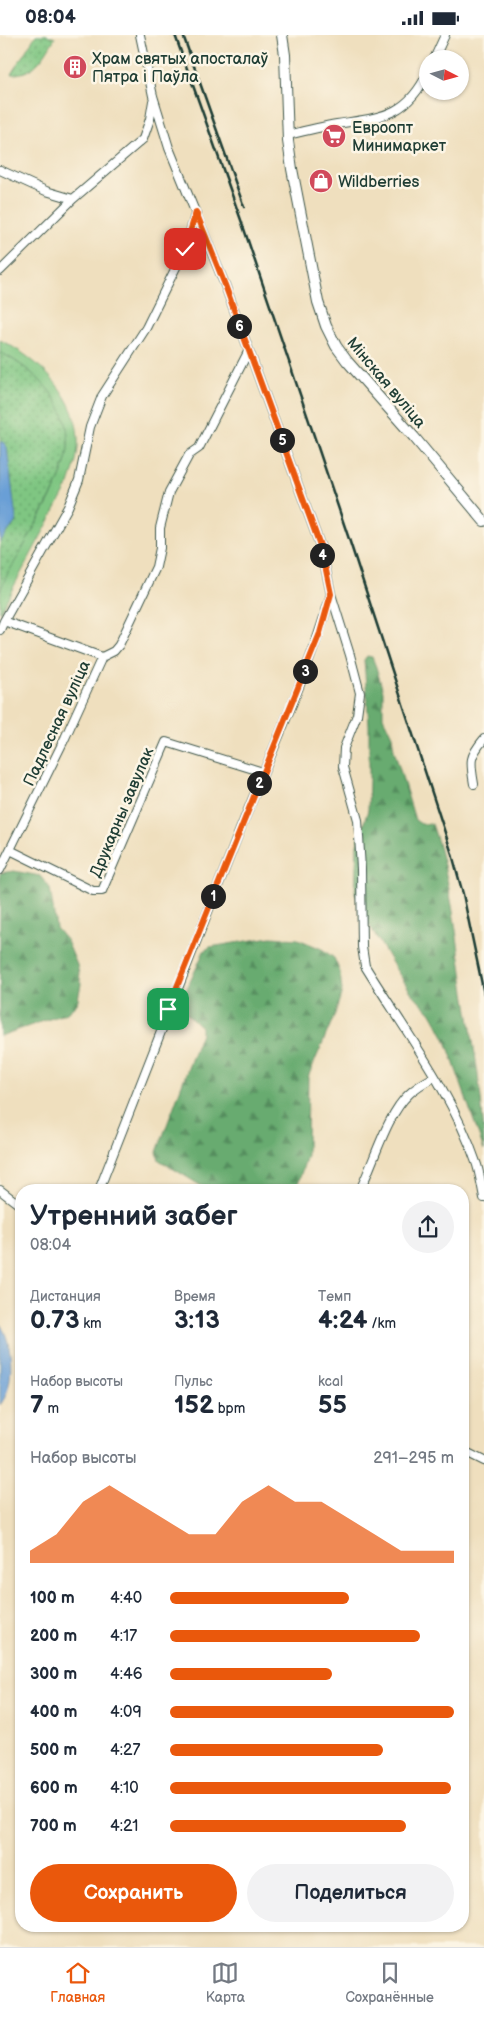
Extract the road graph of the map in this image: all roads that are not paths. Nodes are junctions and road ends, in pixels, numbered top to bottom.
1 (140, 35) edge
2 (282, 35) edge
3 (445, 35) edge
4 (438, 50) edge
5 (419, 88) edge
6 (153, 96) junction
7 (288, 135) junction
8 (0, 170) edge
9 (74, 199) junction
10 (196, 212) junction
11 (0, 271) edge
12 (248, 352) junction
13 (484, 521) edge
14 (331, 594) junction
15 (4, 621) junction
16 (0, 630) edge
17 (102, 657) junction
18 (484, 739) edge
19 (263, 772) junction
20 (474, 784) dead end
21 (10, 850) junction
22 (0, 870) edge
23 (434, 1077) junction
24 (101, 1184) edge
25 (363, 1184) edge
26 (0, 1190) edge
27 (484, 1198) edge
28 (15, 1201) edge
29 (469, 1454) edge
30 (484, 1461) edge

1 - 6 street
2 - 7 street, Мінская вуліца
3 - 4 street
5 - 7 street
6 - 9 street
6 - 10 street
7 - 13 street, Мінская вуліца
8 - 9 street
9 - 11 street
10 - 12 street
10 - 15 street
12 - 14 street
12 - 17 street, Падлесная вуліца
14 - 19 street
14 - 23 street
15 - 16 street
15 - 17 street
17 - 21 street, Падлесная вуліца
18 - 20 street
19 - 21 street, Друкарны завулак
19 - 24 street
21 - 22 street, Падлесная вуліца
23 - 25 street
23 - 27 street
26 - 28 street
29 - 30 street

